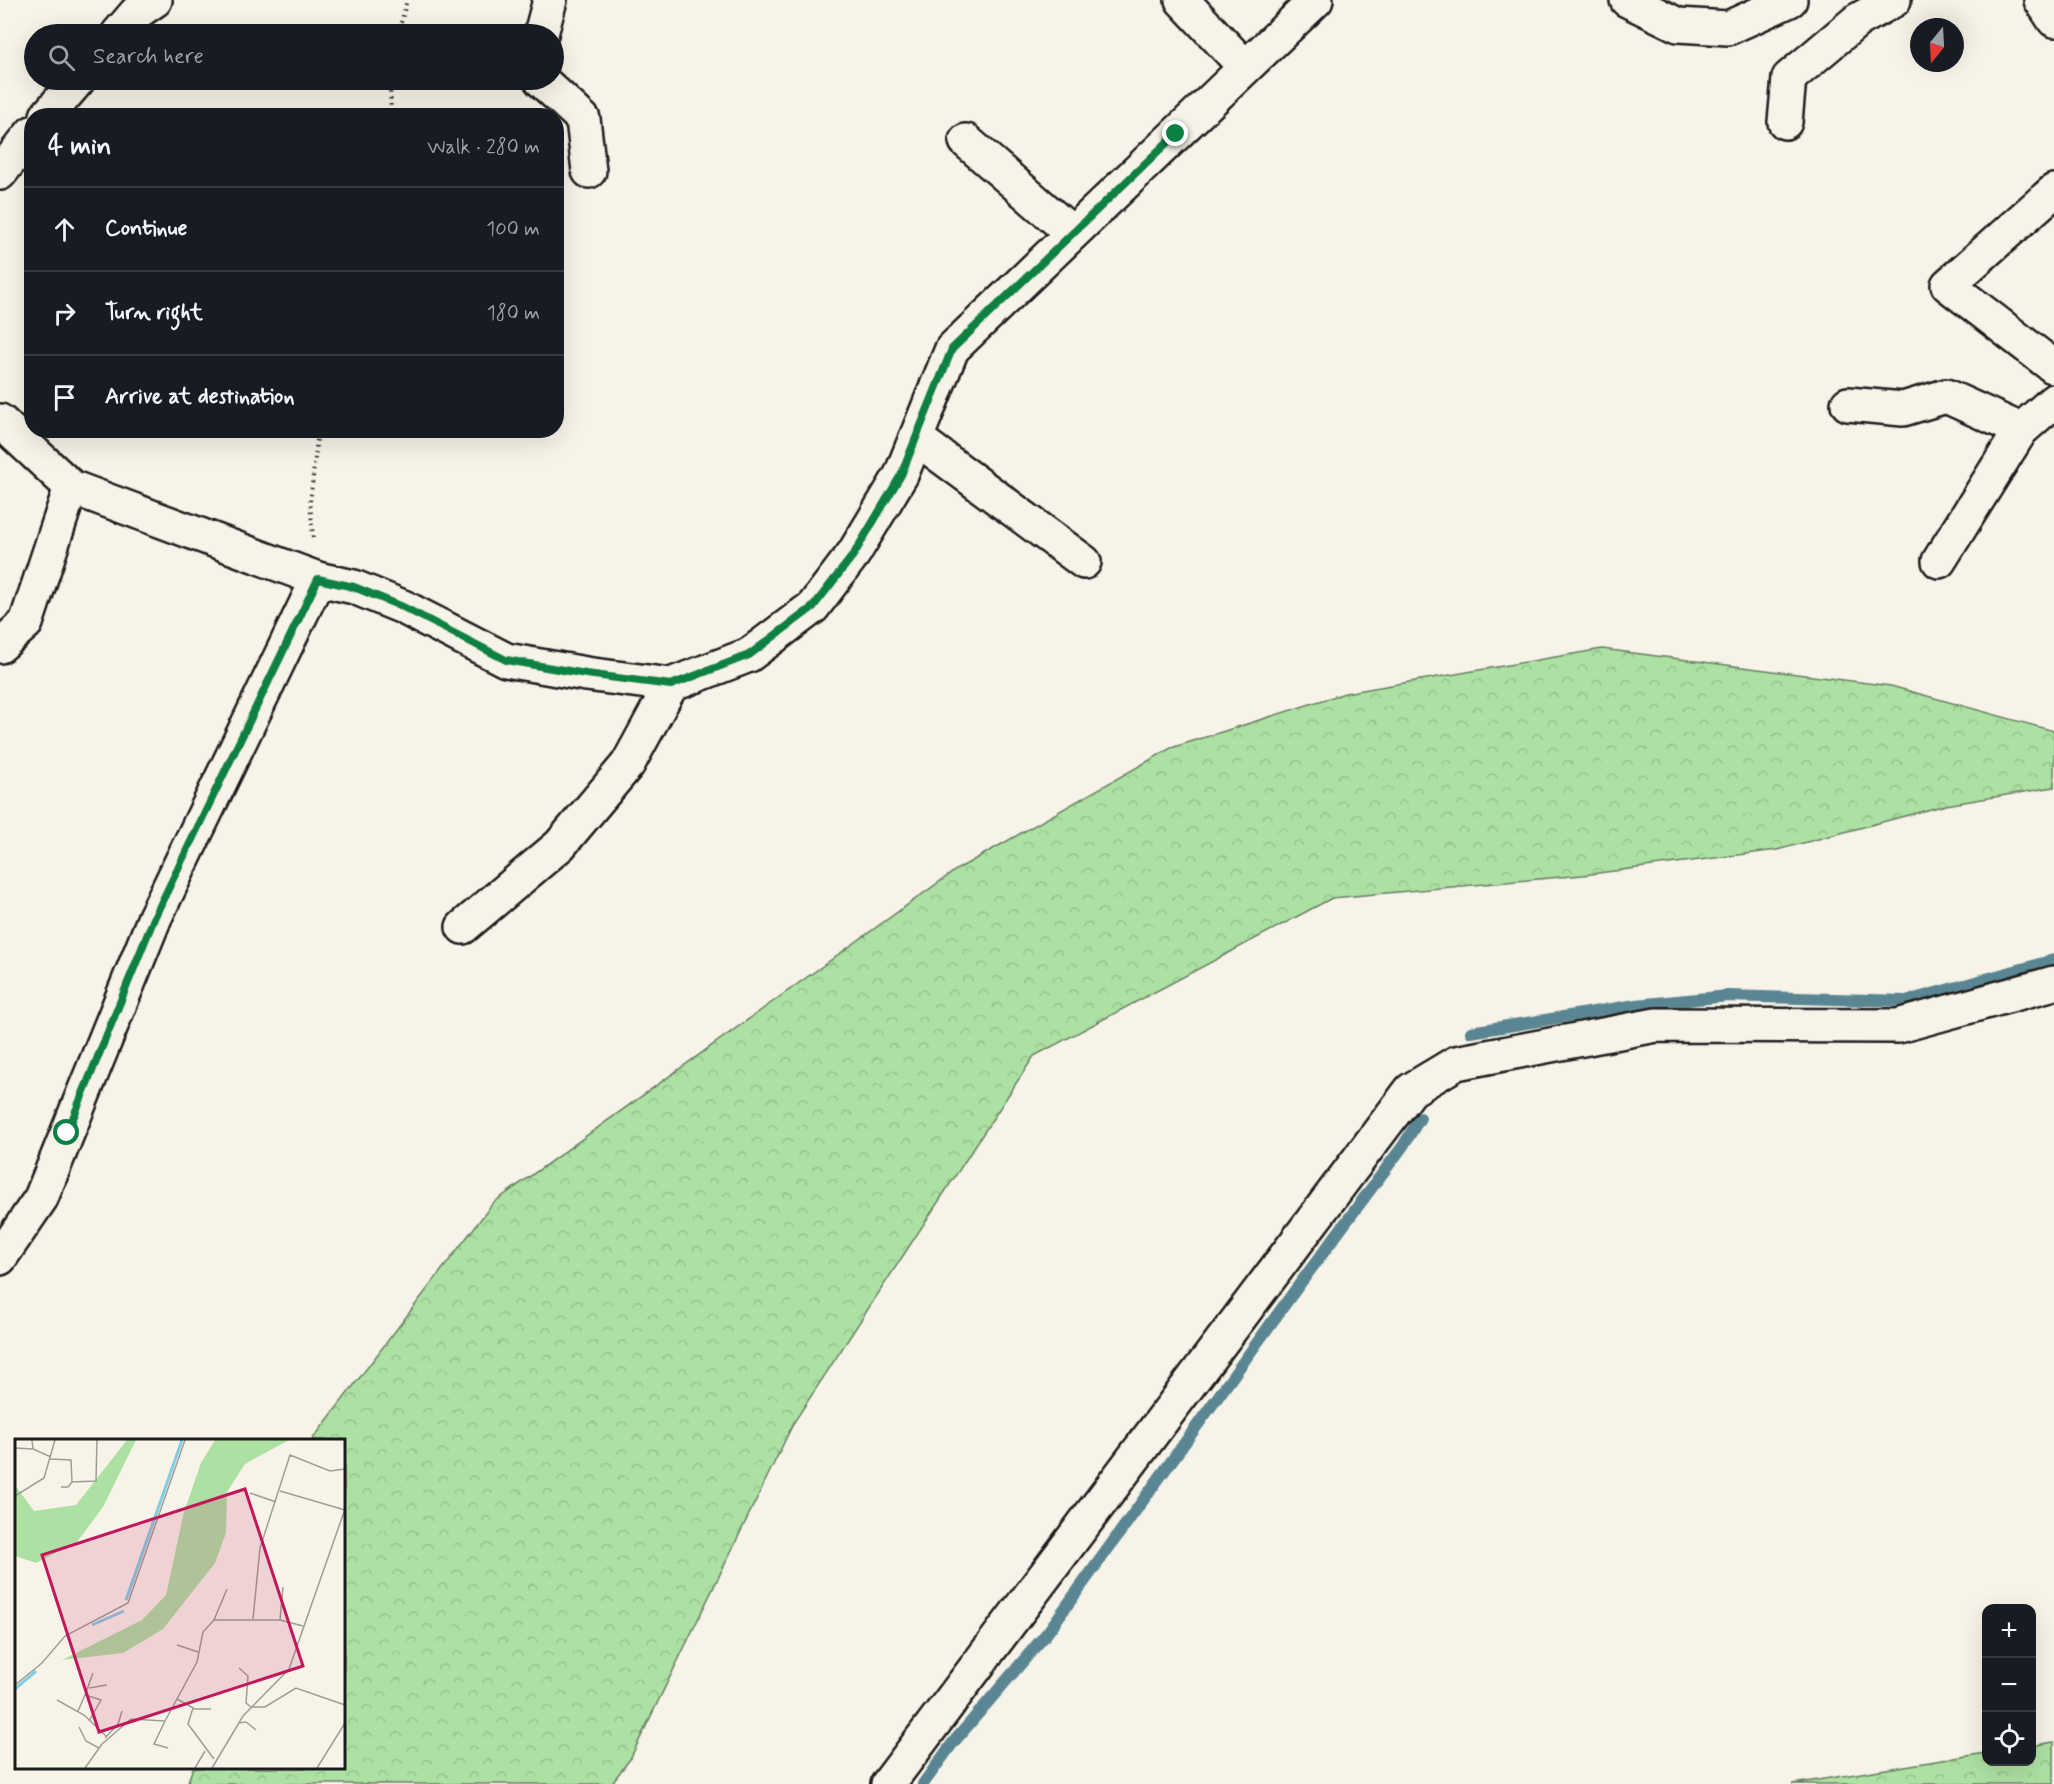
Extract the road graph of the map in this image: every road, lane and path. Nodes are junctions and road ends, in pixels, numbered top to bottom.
1 (155, 0) edge
2 (407, 0) edge
3 (550, 0) edge
4 (1182, 0) edge
5 (1316, 0) edge
6 (1627, 0) edge
7 (1790, 0) edge
8 (1894, 0) edge
9 (2041, 0) edge
10 (2054, 20) edge
11 (127, 24) edge
12 (401, 24) edge
13 (544, 24) edge
14 (1245, 67) junction
15 (69, 90) edge
16 (390, 90) edge
17 (552, 90) edge
18 (54, 108) edge
19 (391, 108) edge
20 (1785, 122) dead end
21 (966, 141) dead end
22 (24, 143) edge
23 (589, 171) dead end
24 (0, 173) edge
25 (2054, 191) edge
26 (1072, 233) junction
27 (2054, 367) edge
28 (2054, 401) edge
29 (1848, 404) dead end
30 (0, 422) edge
31 (2021, 430) junction
32 (317, 438) edge
33 (916, 438) junction
34 (72, 488) junction
35 (1939, 561) dead end
36 (1084, 562) dead end
37 (318, 579) junction
38 (0, 646) edge
39 (671, 685) junction
40 (464, 927) dead end
41 (2054, 983) edge
42 (0, 1258) edge
43 (888, 1784) edge

1 - 11 street
2 - 12 path
3 - 13 street
4 - 14 street
5 - 14 street
6 - 7 street
8 - 20 street
9 - 10 street
14 - 26 street
15 - 18 street
16 - 19 path
17 - 23 street
21 - 26 street
22 - 24 street
25 - 27 street
26 - 33 street
28 - 31 street
29 - 31 street
30 - 34 street
31 - 35 street
32 - 37 path
33 - 36 street
33 - 39 street
34 - 37 street
34 - 38 street
37 - 39 street
37 - 42 street
39 - 40 street
41 - 43 street

